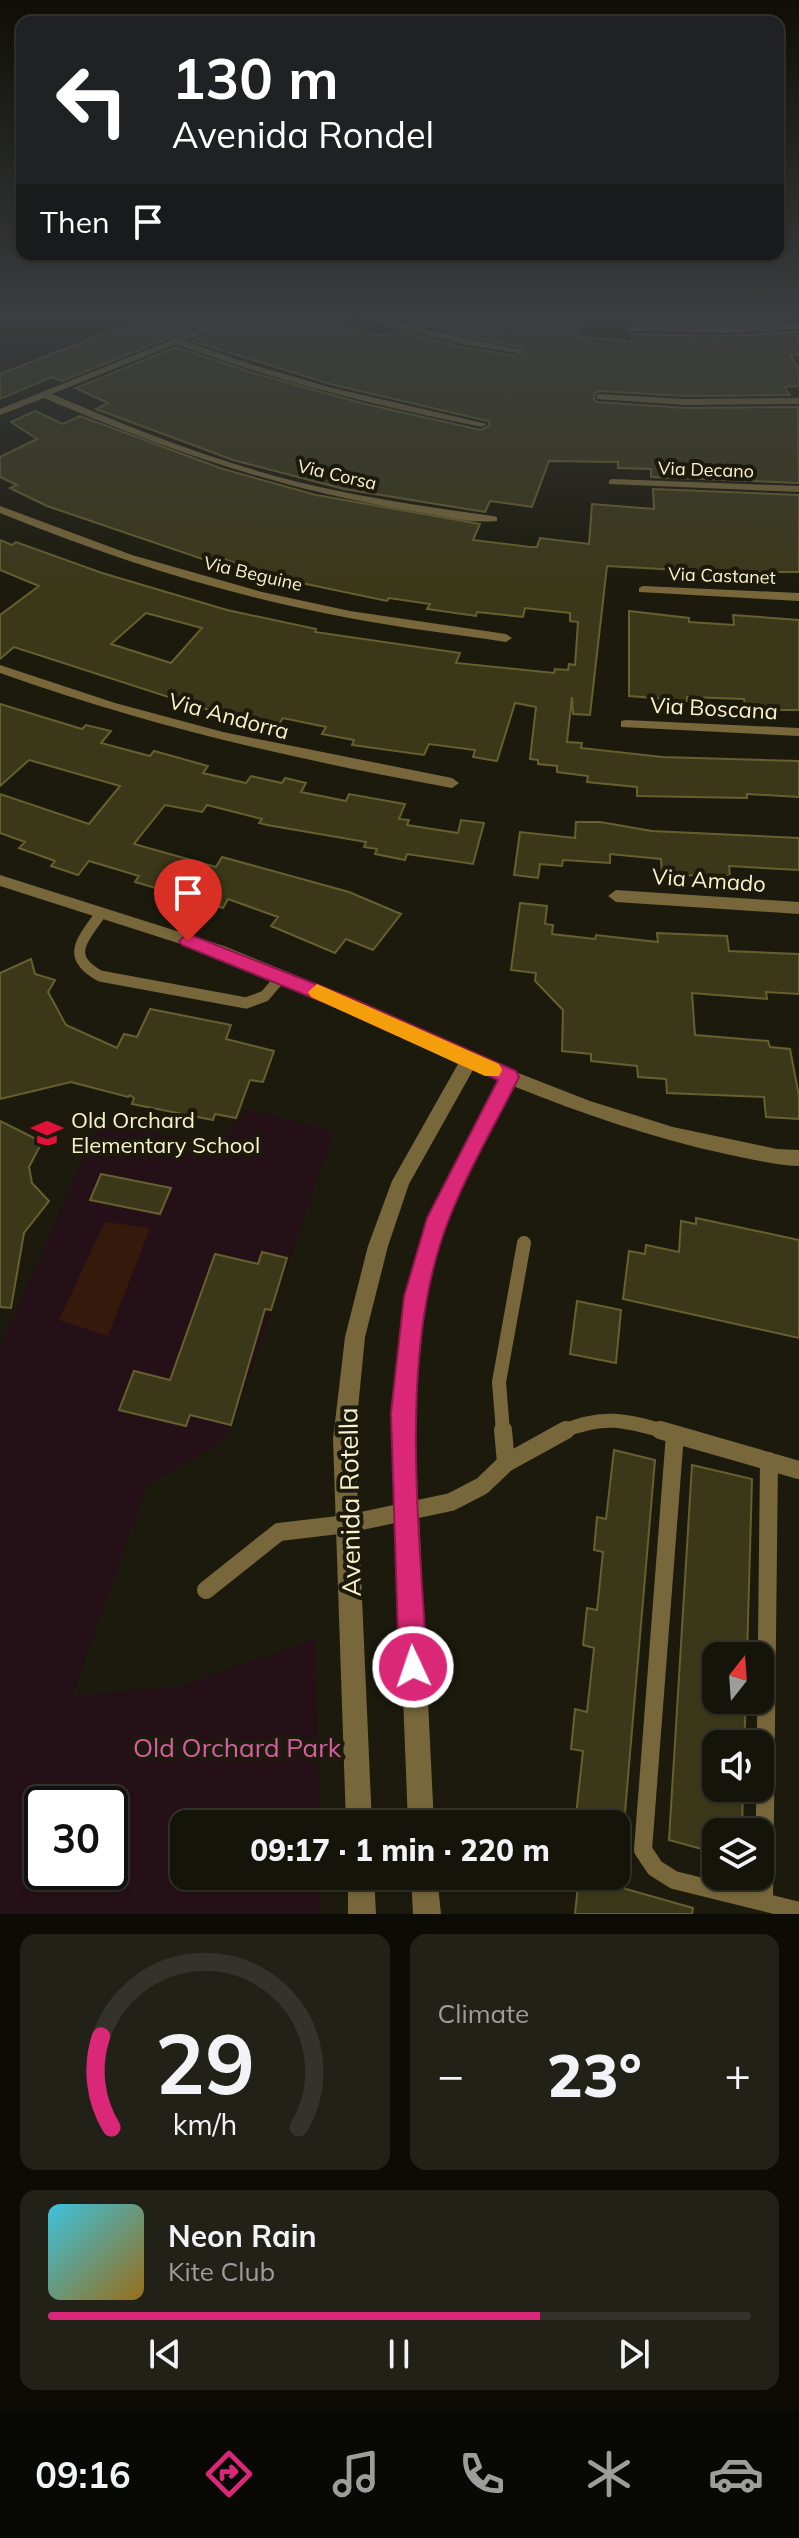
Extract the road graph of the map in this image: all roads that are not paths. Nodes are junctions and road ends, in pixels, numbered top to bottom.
1 (69, 405) edge
2 (395, 405) edge
3 (482, 424) dead end
4 (613, 482) dead end
5 (799, 489) edge
6 (0, 509) edge
7 (493, 519) dead end
8 (643, 590) dead end
9 (799, 597) edge
10 (506, 638) dead end
11 (0, 669) edge
12 (626, 724) dead end
13 (799, 732) edge
14 (452, 783) dead end
15 (0, 880) edge
16 (616, 896) dead end
17 (799, 908) edge
18 (101, 913) junction
19 (281, 977) junction
20 (469, 1061) junction
21 (509, 1077) junction
22 (799, 1158) edge
23 (524, 1243) dead end
24 (675, 1434) junction
25 (769, 1461) junction
26 (506, 1463) junction
27 (799, 1470) edge
28 (405, 1510) junction
29 (347, 1524) junction
30 (206, 1590) dead end
31 (358, 1810) edge
32 (420, 1810) edge
33 (361, 1890) edge
34 (425, 1890) edge
35 (764, 1902) junction
36 (799, 1911) edge
37 (362, 1914) edge
38 (427, 1914) edge

1 - 7 street, Via Corsa
2 - 3 street
4 - 5 street, Via Decano
6 - 10 street, Via Beguine
8 - 9 street, Via Castanet
11 - 14 street, Via Andorra
12 - 13 street, Via Boscana
15 - 18 street
16 - 17 street, Via Amado
18 - 19 street
18 - 19 lane
19 - 20 street
20 - 21 street
20 - 29 street, Avenida Rotella
21 - 22 street
21 - 28 street
23 - 26 lane
24 - 25 lane
24 - 26 lane
24 - 35 lane
25 - 27 lane
25 - 35 lane
26 - 28 lane
28 - 29 lane
28 - 32 street
29 - 30 lane
29 - 31 street, Avenida Rotella
33 - 37 street
34 - 38 street
35 - 36 lane

